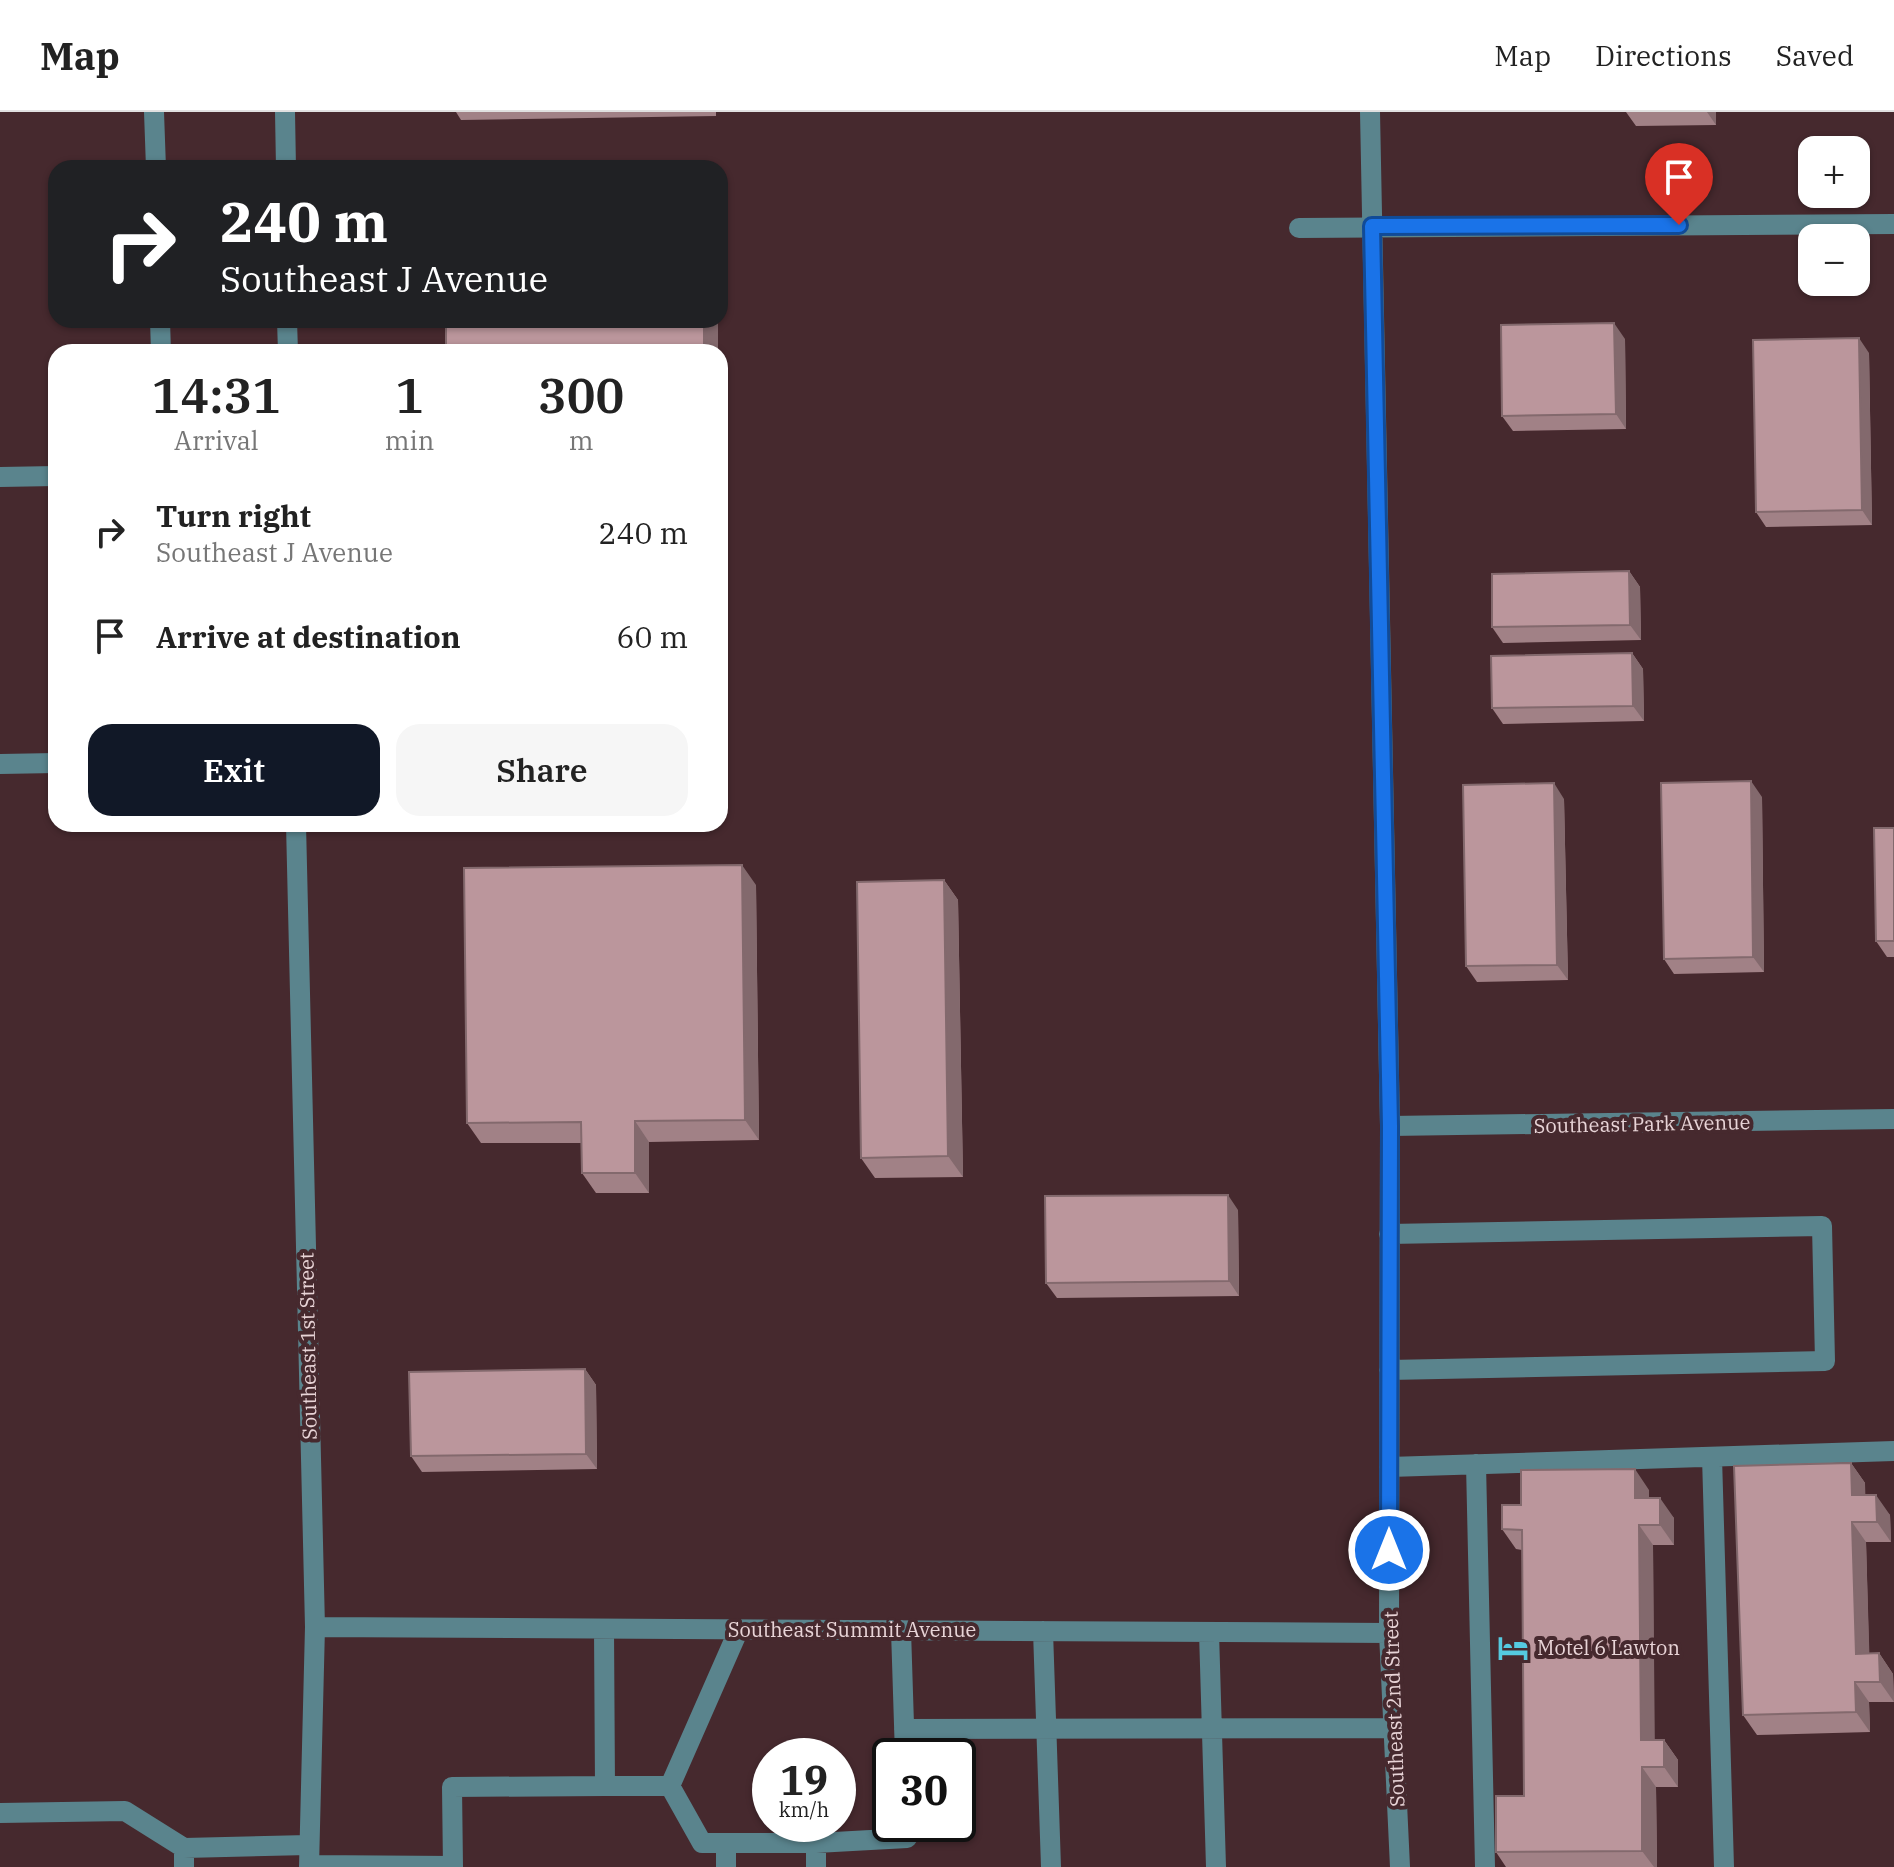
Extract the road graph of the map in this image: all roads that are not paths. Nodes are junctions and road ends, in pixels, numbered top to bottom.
1 (154, 112) edge
2 (285, 112) edge
3 (1370, 112) edge
4 (156, 160) edge
5 (286, 160) edge
6 (1894, 224) edge
7 (1372, 226) junction
8 (1299, 228) dead end
9 (48, 476) edge
10 (0, 477) edge
11 (48, 763) edge
12 (0, 764) edge
13 (296, 832) edge
14 (1894, 1119) edge
15 (1390, 1126) junction
16 (1389, 1234) junction
17 (1389, 1370) junction
18 (1894, 1451) edge
19 (1712, 1457) junction
20 (1476, 1464) junction
21 (1389, 1467) junction
22 (315, 1627) junction
23 (604, 1629) junction
24 (739, 1629) junction
25 (901, 1630) junction
26 (1043, 1631) junction
27 (1209, 1632) junction
28 (1389, 1633) junction
29 (1211, 1728) junction
30 (1394, 1728) junction
31 (904, 1729) junction
32 (1046, 1729) junction
33 (904, 1738) edge
34 (605, 1786) junction
35 (670, 1786) junction
36 (0, 1813) edge
37 (872, 1840) edge
38 (726, 1843) junction
39 (816, 1843) junction
40 (184, 1858) edge
41 (309, 1859) edge
42 (386, 1866) edge
43 (453, 1866) edge
44 (726, 1867) edge
45 (816, 1867) edge
46 (1051, 1867) edge
47 (1216, 1867) edge
48 (1400, 1867) edge
49 (1485, 1867) edge
50 (1724, 1867) edge

1 - 4 street
2 - 5 street
3 - 7 street, Southeast 2nd Street
6 - 7 street
7 - 8 street
7 - 15 street, Southeast 2nd Street
9 - 10 street
11 - 12 street
13 - 22 street, Southeast 1st Street
14 - 15 street, Southeast Park Avenue
15 - 16 street, Southeast 2nd Street
16 - 17 street, Southeast 2nd Street
16 - 17 street
17 - 21 street, Southeast 2nd Street
18 - 19 street
19 - 20 street
19 - 50 street
20 - 21 street
20 - 49 street
21 - 28 street, Southeast 2nd Street
22 - 23 street, Southeast Summit Avenue
22 - 41 street, Southeast 1st Street
23 - 24 street, Southeast Summit Avenue
23 - 34 street
24 - 25 street, Southeast Summit Avenue
24 - 35 street
25 - 26 street, Southeast Summit Avenue
25 - 31 street
26 - 27 street, Southeast Summit Avenue
26 - 32 street
27 - 28 street, Southeast Summit Avenue
27 - 29 street
28 - 30 street, Southeast 2nd Street
29 - 30 street
29 - 32 street
29 - 47 street
30 - 48 street, Southeast 2nd Street
31 - 32 street
31 - 33 street
32 - 46 street
34 - 35 street
34 - 43 street
35 - 38 street
36 - 40 street
37 - 39 street
38 - 39 street
38 - 44 street
39 - 45 street
40 - 41 street
41 - 42 street
42 - 43 street

